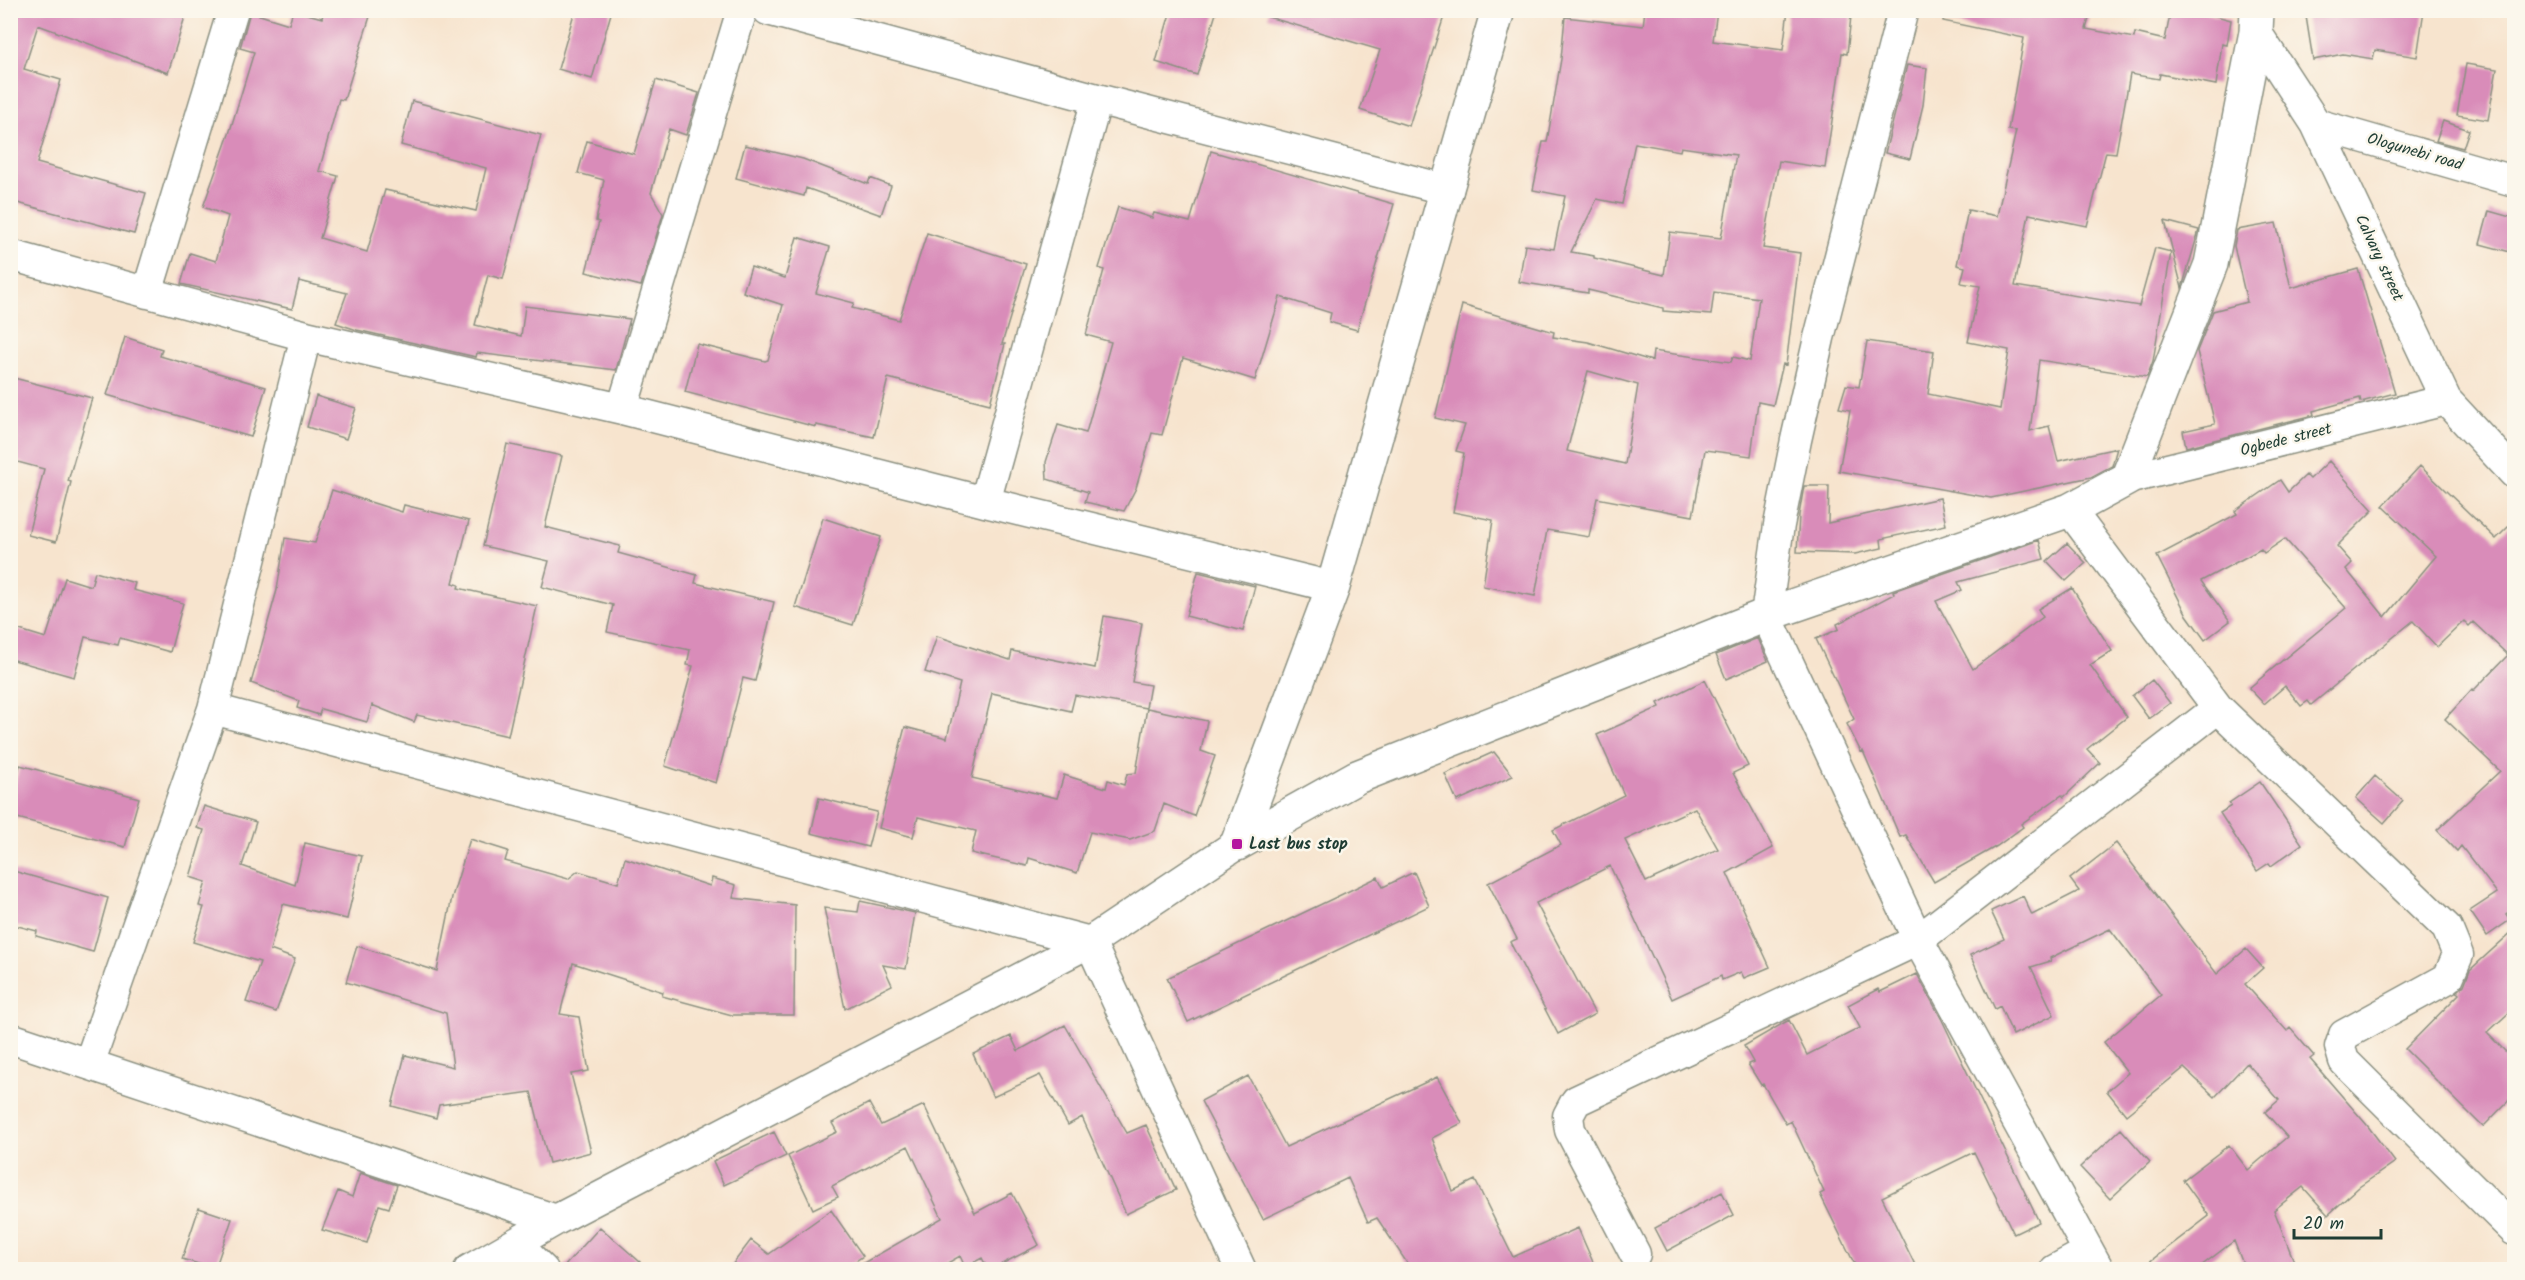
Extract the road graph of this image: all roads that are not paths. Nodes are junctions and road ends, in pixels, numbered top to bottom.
1 (232, 10) edge
2 (742, 10) edge
3 (768, 10) edge
4 (1498, 10) edge
5 (1903, 10) edge
6 (2256, 21) edge
7 (1097, 99) junction
8 (2316, 124) junction
9 (2514, 181) edge
10 (1448, 190) junction
11 (10, 255) edge
12 (147, 293) junction
13 (306, 336) junction
14 (2446, 400) junction
15 (622, 409) junction
16 (2514, 473) edge
17 (2127, 479) junction
18 (985, 502) junction
19 (2070, 510) junction
20 (1332, 587) junction
21 (1766, 615) junction
22 (2218, 708) junction
23 (213, 709) junction
24 (1237, 844) junction
25 (1918, 940) junction
26 (1090, 942) junction
27 (10, 1038) edge
28 (89, 1064) junction
29 (556, 1220) junction
30 (2514, 1230) edge
31 (516, 1244) junction
32 (1635, 1254) dead end
33 (2093, 1261) edge
34 (469, 1269) edge
35 (543, 1269) edge
36 (1241, 1269) edge
37 (2055, 1269) edge

1 - 12 street
2 - 15 street
3 - 7 street
4 - 10 street
5 - 21 street
6 - 8 street, Calvary street
6 - 17 street
7 - 10 street
7 - 18 street
8 - 9 street, Ologunebi road
8 - 14 street, Calvary street
10 - 20 street
11 - 12 street
12 - 13 street
13 - 15 street
13 - 23 street
14 - 16 street, Calvary street
14 - 17 street, Ogbede street
15 - 18 street
17 - 19 street
18 - 20 street
19 - 21 street
19 - 22 street
20 - 24 street
21 - 24 street
21 - 25 street
22 - 25 street
22 - 30 street
23 - 26 street
23 - 28 street
24 - 26 street
25 - 32 street
25 - 33 street
26 - 29 street
26 - 36 street
27 - 28 street
28 - 29 street
29 - 31 street
31 - 34 street
31 - 35 street
33 - 37 street

